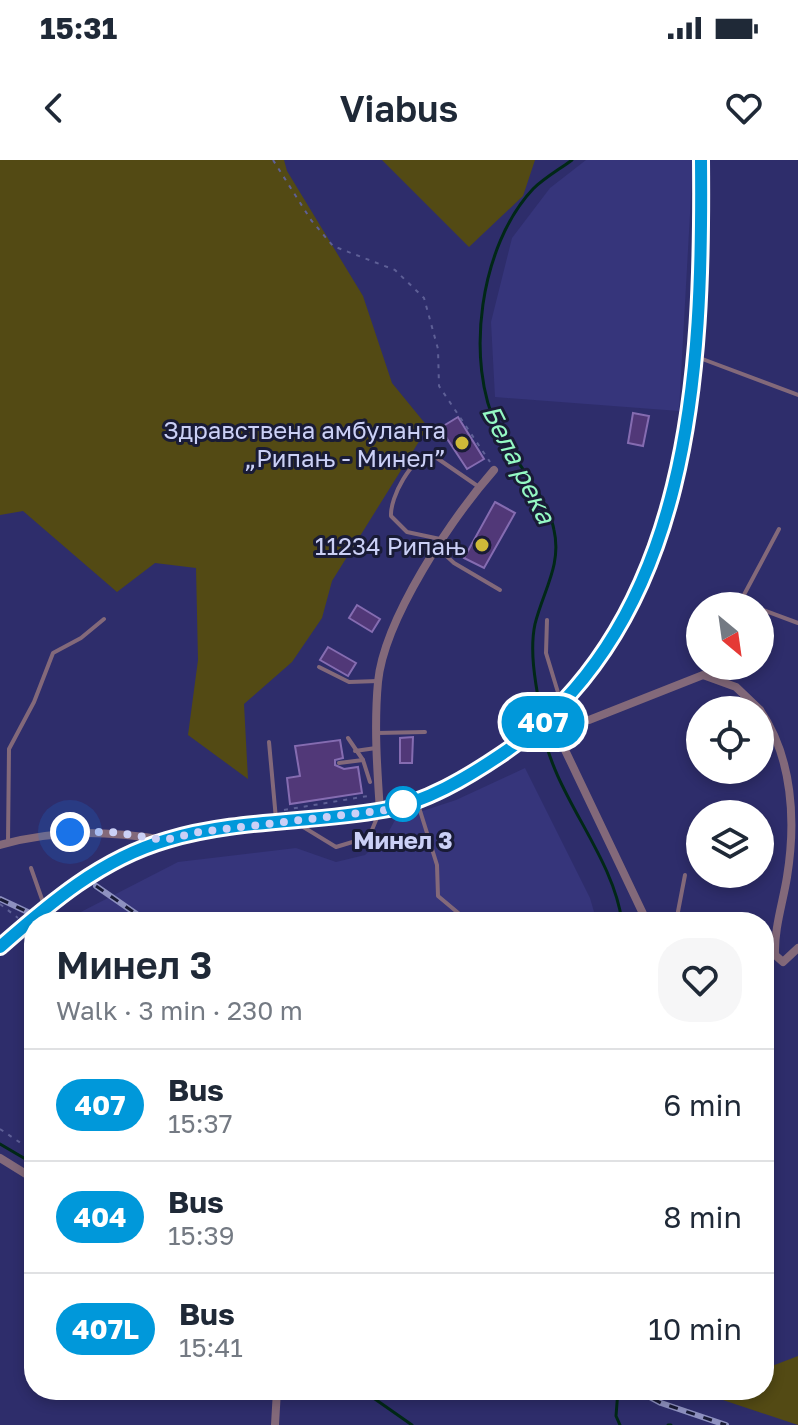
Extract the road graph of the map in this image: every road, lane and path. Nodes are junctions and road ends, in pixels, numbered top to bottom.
1 (273, 160) edge
2 (701, 160) edge
3 (695, 356) junction
4 (798, 395) edge
5 (494, 470) joint
6 (479, 487) junction
7 (779, 529) dead end
8 (444, 539) junction
9 (438, 548) junction
10 (500, 590) dead end
11 (745, 592) edge
12 (774, 614) edge
13 (104, 619) dead end
14 (547, 620) dead end
15 (798, 623) edge
16 (319, 667) dead end
17 (690, 680) edge
18 (717, 680) edge
19 (378, 681) junction
20 (745, 696) edge
21 (562, 705) junction
22 (556, 718) junction
23 (425, 732) dead end
24 (377, 733) junction
25 (348, 738) dead end
26 (269, 742) dead end
27 (774, 745) edge
28 (376, 748) junction
29 (355, 751) junction
30 (363, 760) junction
31 (339, 763) dead end
32 (370, 782) dead end
33 (371, 795) dead end
34 (416, 799) junction
35 (288, 808) dead end
36 (380, 811) junction
37 (294, 822) junction
38 (276, 824) junction
39 (165, 840) junction
40 (4, 844) edge
41 (31, 868) dead end
42 (685, 875) dead end
43 (0, 904) edge
44 (45, 907) junction
45 (39, 912) edge
46 (457, 912) edge
47 (642, 912) edge
48 (678, 912) edge
49 (24, 925) joint
50 (0, 947) edge
51 (798, 948) edge
52 (0, 1129) edge
53 (24, 1145) edge
54 (0, 1158) edge
55 (24, 1173) edge
56 (276, 1400) edge
57 (275, 1425) edge

1 - 5 path
2 - 3 street
3 - 4 lane
3 - 21 street
5 - 6 street
6 - 8 street
6 - 8 lane
7 - 11 lane
8 - 9 street
9 - 10 lane
9 - 19 street
12 - 15 lane
13 - 40 lane
14 - 21 lane
16 - 19 lane
17 - 22 street
18 - 20 street
19 - 24 street
21 - 22 street
22 - 34 street
22 - 47 street
23 - 24 lane
24 - 28 street
25 - 29 lane
26 - 38 lane
27 - 51 street
28 - 29 lane
28 - 36 street
29 - 30 lane
30 - 31 lane
30 - 32 lane
33 - 35 path
34 - 36 street
34 - 46 lane
36 - 37 street
36 - 37 lane
37 - 38 street
38 - 39 street
39 - 40 street
39 - 44 street
41 - 44 lane
42 - 48 lane
43 - 49 path
44 - 45 street
49 - 50 street
52 - 53 path
54 - 55 street
56 - 57 street

